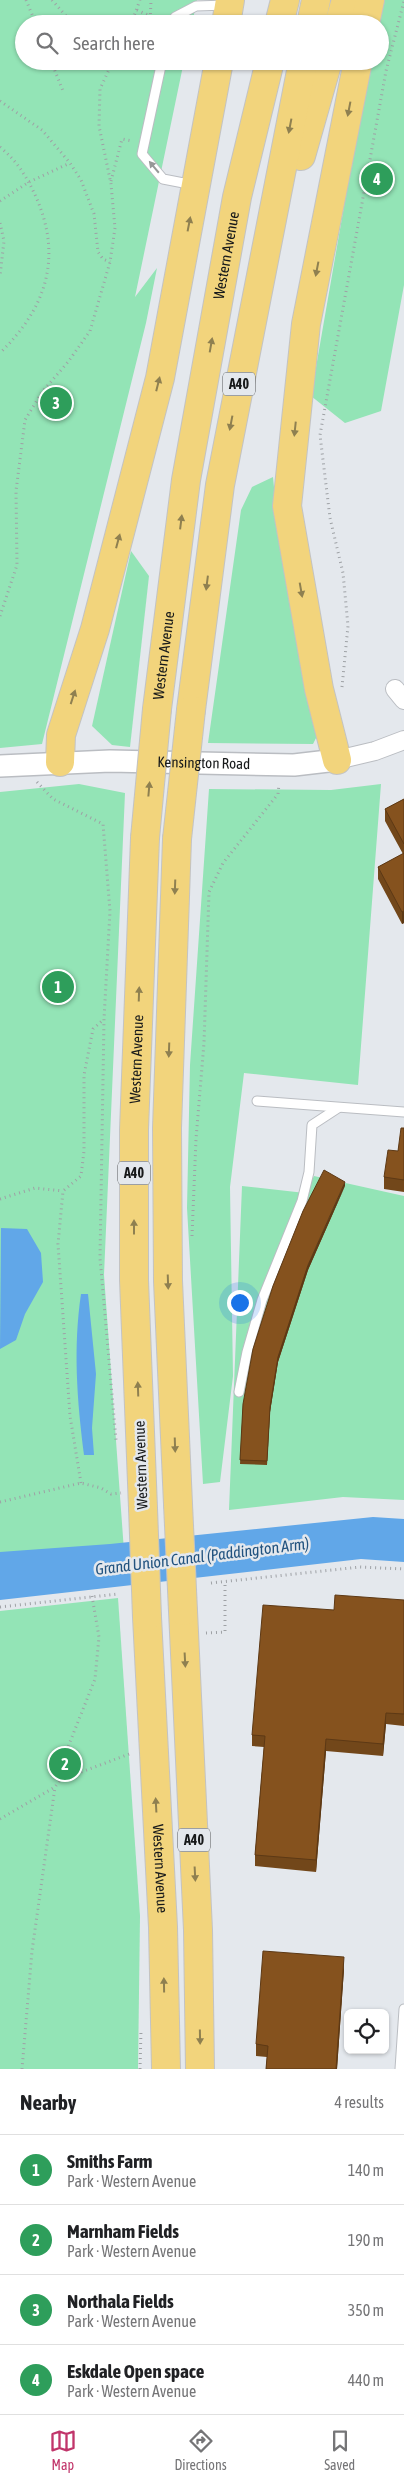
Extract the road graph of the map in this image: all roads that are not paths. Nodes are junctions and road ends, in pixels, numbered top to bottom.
1 (266, 0) edge
2 (285, 0) edge
3 (316, 0) edge
4 (346, 0) edge
5 (370, 0) edge
6 (228, 10) edge
7 (179, 15) edge
8 (264, 15) edge
9 (281, 15) edge
10 (313, 15) edge
11 (342, 15) edge
12 (367, 15) edge
13 (160, 70) edge
14 (217, 70) edge
15 (256, 70) edge
16 (268, 70) edge
17 (302, 70) edge
18 (325, 70) edge
19 (356, 70) edge
20 (196, 186) junction
21 (237, 197) junction
22 (247, 341) junction
23 (404, 740) edge
24 (337, 760) junction
25 (60, 762) junction
26 (0, 766) edge
27 (257, 1101) dead end
28 (338, 1108) junction
29 (404, 1112) edge
30 (239, 1392) dead end
31 (404, 2009) edge
32 (166, 2069) edge
33 (200, 2069) edge
34 (400, 2069) edge

1 - 8 highway
2 - 9 highway
3 - 10 highway
4 - 11 highway
5 - 12 highway
6 - 7 lane
20 -> 13 lane
14 - 20 highway
15 - 21 highway, A40
16 - 21 highway, Western Avenue / A40
17 -> 22 highway, A40
18 - 22 highway, A40
19 -> 24 highway
25 -> 20 highway
32 -> 21 highway, Western Avenue / A40, bridge
22 -> 33 highway, A40, bridge
23 - 24 street, Kensington Road
24 - 25 street, Kensington Road
25 - 26 street, Kensington Road
27 - 28 lane
28 - 29 lane
28 - 30 lane
31 - 34 lane

